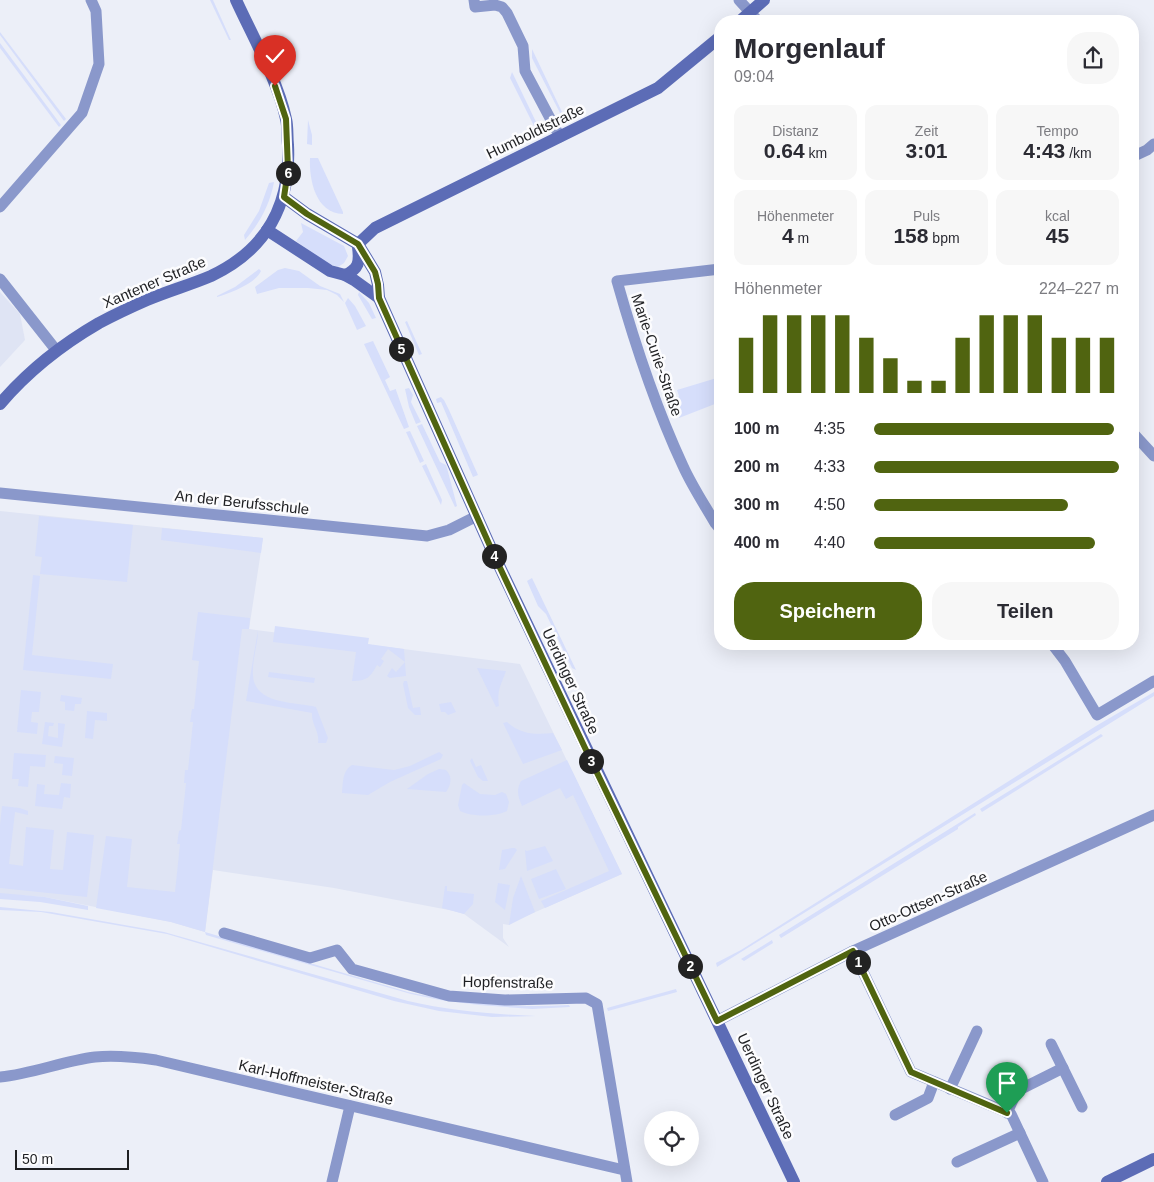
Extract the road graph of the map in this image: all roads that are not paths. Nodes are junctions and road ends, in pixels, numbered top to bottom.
1 (91, 0) edge
2 (236, 0) edge
3 (474, 0) edge
4 (739, 0) edge
5 (764, 0) edge
6 (752, 15) edge
7 (755, 15) edge
8 (714, 42) edge
9 (560, 137) junction
10 (1154, 144) edge
11 (1139, 154) edge
12 (284, 197) junction
13 (0, 207) edge
14 (267, 230) junction
15 (358, 244) junction
16 (714, 270) edge
17 (345, 275) junction
18 (0, 279) edge
19 (379, 298) junction
20 (56, 350) junction
21 (0, 404) edge
22 (1139, 440) edge
23 (1154, 456) edge
24 (0, 493) edge
25 (477, 516) junction
26 (714, 521) edge
27 (1057, 650) edge
28 (1154, 681) edge
29 (1154, 815) edge
30 (224, 933) dead end
31 (853, 951) junction
32 (717, 1021) junction
33 (977, 1031) dead end
34 (1051, 1044) dead end
35 (1063, 1068) junction
36 (0, 1077) edge
37 (934, 1082) junction
38 (950, 1089) junction
39 (350, 1106) junction
40 (1082, 1107) dead end
41 (1007, 1113) junction
42 (895, 1115) dead end
43 (1020, 1133) junction
44 (1154, 1159) edge
45 (957, 1162) dead end
46 (624, 1170) junction
47 (1123, 1178) edge
48 (332, 1182) edge
49 (627, 1182) edge
50 (794, 1182) edge
51 (1043, 1182) edge
52 (1107, 1182) edge

1 - 13 street
2 - 12 main road
3 - 9 street
4 - 6 street
5 - 7 main road
8 - 9 main road, Humboldtstraße
9 - 15 main road, Humboldtstraße
10 - 11 street
12 - 14 main road, Xantener Straße
12 - 15 main road, Uerdinger Straße
14 - 17 main road
14 - 20 main road, Xantener Straße
15 - 17 main road
15 - 19 main road, Uerdinger Straße
16 - 26 street, Marie-Curie-Straße
17 - 19 main road
18 - 20 street
19 - 25 main road, Uerdinger Straße
20 - 21 main road, Xantener Straße
22 - 23 street
24 - 25 street, An der Berufsschule
25 - 32 main road, Uerdinger Straße
27 - 28 street
29 - 31 street, Otto-Ottsen-Straße
30 - 46 street, Hopfenstraße
31 - 32 street, Otto-Ottsen-Straße
31 - 37 street
32 - 50 main road, Uerdinger Straße
33 - 38 street
34 - 35 street
35 - 40 street
35 - 41 street
36 - 39 street, Karl-Hoffmeister-Straße
37 - 38 street
37 - 42 street
38 - 41 street
39 - 46 street, Karl-Hoffmeister-Straße
39 - 48 street
41 - 43 street
43 - 45 street
43 - 51 street
44 - 47 main road
46 - 49 street, Hopfenstraße
47 - 52 main road

